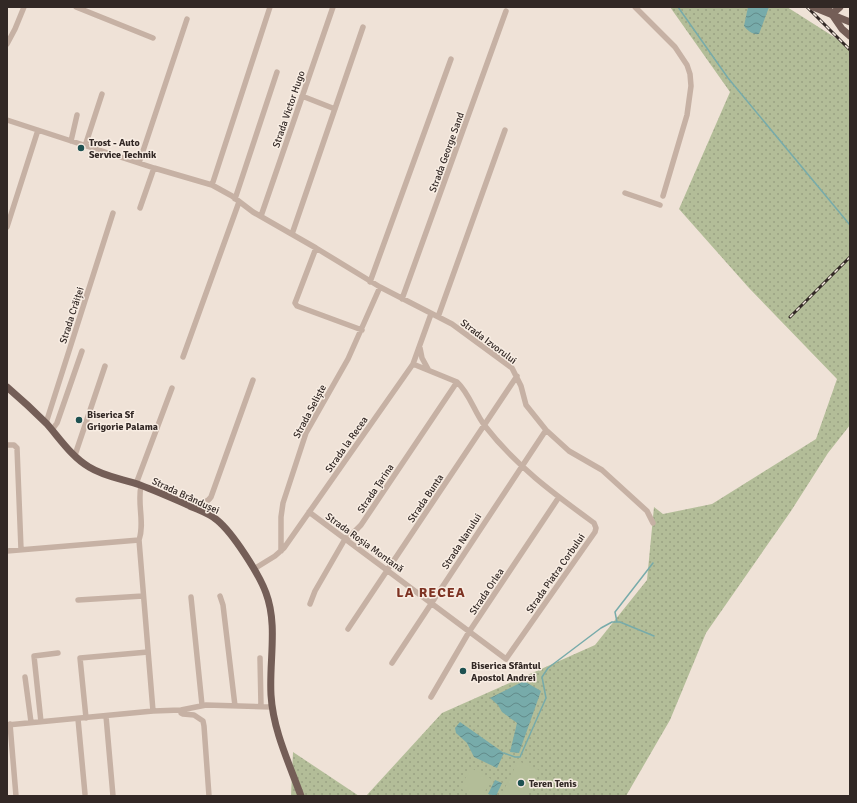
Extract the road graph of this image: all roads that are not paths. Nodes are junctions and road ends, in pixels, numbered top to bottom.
1 (24, 7) edge
2 (76, 7) edge
3 (270, 7) edge
4 (333, 7) edge
5 (635, 7) edge
6 (813, 7) edge
7 (827, 7) edge
8 (840, 7) edge
9 (506, 11) dead end
10 (832, 14) junction
11 (187, 20) dead end
12 (850, 22) edge
13 (363, 27) dead end
14 (850, 36) edge
15 (153, 38) dead end
16 (7, 44) edge
17 (451, 59) dead end
18 (277, 72) dead end
19 (102, 94) dead end
20 (302, 96) junction
21 (335, 109) junction
22 (77, 115) dead end
23 (7, 120) edge
24 (38, 130) junction
25 (505, 130) dead end
26 (71, 141) junction
27 (85, 146) junction
28 (139, 163) junction
29 (154, 168) junction
30 (212, 185) junction
31 (625, 193) dead end
32 (663, 196) dead end
33 (237, 201) junction
34 (660, 204) dead end
35 (140, 208) dead end
36 (113, 213) dead end
37 (261, 216) junction
38 (7, 227) edge
39 (292, 234) junction
40 (316, 248) junction
41 (370, 282) junction
42 (380, 287) junction
43 (402, 299) junction
44 (431, 314) junction
45 (438, 317) junction
46 (362, 330) junction
47 (420, 344) junction
48 (82, 351) dead end
49 (182, 357) dead end
50 (413, 364) junction
51 (105, 366) dead end
52 (430, 371) junction
53 (517, 376) junction
54 (253, 380) dead end
55 (457, 382) junction
56 (7, 387) edge
57 (172, 388) dead end
58 (46, 423) junction
59 (484, 425) junction
60 (52, 430) junction
61 (546, 430) junction
62 (7, 445) edge
63 (75, 455) junction
64 (521, 467) junction
65 (139, 485) junction
66 (559, 498) junction
67 (187, 505) junction
68 (309, 512) junction
69 (653, 523) dead end
70 (345, 539) junction
71 (138, 540) junction
72 (21, 549) junction
73 (7, 551) edge
74 (281, 551) junction
75 (254, 569) junction
76 (388, 570) junction
77 (143, 596) junction
78 (220, 596) dead end
79 (191, 597) dead end
80 (78, 600) dead end
81 (431, 603) junction
82 (310, 604) dead end
83 (348, 629) dead end
84 (469, 632) junction
85 (148, 652) junction
86 (58, 654) dead end
87 (260, 658) dead end
88 (506, 659) joint
89 (392, 663) dead end
90 (25, 677) dead end
91 (431, 697) dead end
92 (202, 705) junction
93 (235, 706) junction
94 (262, 706) junction
95 (272, 706) junction
96 (181, 710) junction
97 (153, 711) junction
98 (106, 716) junction
99 (86, 718) junction
100 (78, 719) junction
101 (31, 722) junction
102 (41, 722) junction
103 (8, 724) edge
104 (85, 794) dead end
105 (16, 796) edge
106 (113, 796) edge
107 (209, 796) edge
108 (301, 796) edge

1 - 16 street
2 - 15 street
3 - 30 street
4 - 20 street, Strada Victor Hugo
5 - 32 street
6 - 12 main road, bridge
7 - 10 main road
8 - 10 main road
9 - 43 street, Strada George Sand
10 - 14 main road
11 - 28 street
13 - 21 street
17 - 41 street
18 - 33 street
19 - 27 street
20 - 21 street
20 - 37 street, Strada Victor Hugo
21 - 39 street
22 - 26 street
23 - 24 street, Strada Izvorului
24 - 26 street, Strada Izvorului
24 - 38 street
25 - 45 street
26 - 27 street, Strada Izvorului
27 - 28 street, Strada Izvorului
28 - 29 street, Strada Izvorului
29 - 30 street, Strada Izvorului
29 - 35 street
30 - 33 street, Strada Izvorului
31 - 34 street
33 - 37 street, Strada Izvorului
33 - 49 street
36 - 58 street, Strada Crăiței
37 - 39 street, Strada Izvorului
39 - 40 street, Strada Izvorului
40 - 41 street, Strada Izvorului
40 - 46 street
41 - 42 street, Strada Izvorului
42 - 43 street, Strada Izvorului
42 - 46 street, Strada Seliște
43 - 44 street, Strada Izvorului
44 - 45 street, Strada Izvorului
44 - 47 street, Strada la Recea
45 - 53 street, Strada Izvorului
46 - 74 street, Strada Seliște
47 - 50 street, Strada la Recea
47 - 52 street
48 - 60 street
50 - 52 street
50 - 68 street, Strada la Recea
51 - 63 street
52 - 55 street
53 - 59 street, Strada Bunta
53 - 61 street, Strada Izvorului
54 - 67 street
55 - 59 street, Strada Piatra Corbului
55 - 70 street, Strada Țarina
56 - 58 main road, Strada Brândușei
57 - 65 street
58 - 60 main road, Strada Brândușei
59 - 64 street, Strada Piatra Corbului
59 - 76 street, Strada Bunta
60 - 63 main road, Strada Brândușei
61 - 64 street, Strada Nanului
61 - 69 street, Strada Izvorului
62 - 72 street
63 - 65 main road, Strada Brândușei
64 - 66 street, Strada Piatra Corbului
64 - 81 street, Strada Nanului
65 - 67 main road, Strada Brândușei
65 - 71 street
66 - 84 street, Strada Orlea
66 - 88 street, Strada Piatra Corbului
67 - 75 main road, Strada Brândușei
68 - 70 street, Strada Roșia Montană
68 - 74 street, Strada la Recea
70 - 76 street, Strada Roșia Montană
70 - 82 street, Strada Țarina
71 - 72 street
71 - 77 street
72 - 73 street
74 - 75 street, Strada la Recea
75 - 95 main road, Strada Brândușei
76 - 81 street, Strada Roșia Montană
76 - 83 street, Strada Bunta
77 - 80 street
77 - 85 street
78 - 93 street
79 - 92 street
81 - 84 street, Strada Roșia Montană
81 - 89 street, Strada Nanului
84 - 88 street, Strada Roșia Montană
84 - 91 street, Strada Orlea
85 - 97 street
85 - 99 street
86 - 102 street
87 - 94 street
90 - 101 street
92 - 93 street
92 - 96 street
93 - 94 street
94 - 95 street
95 - 108 main road, Strada Brândușei
96 - 97 street
96 - 107 street
97 - 98 street
98 - 99 street
98 - 106 street
99 - 100 street
100 - 102 street
100 - 104 street
101 - 102 street
101 - 103 street
103 - 105 street

